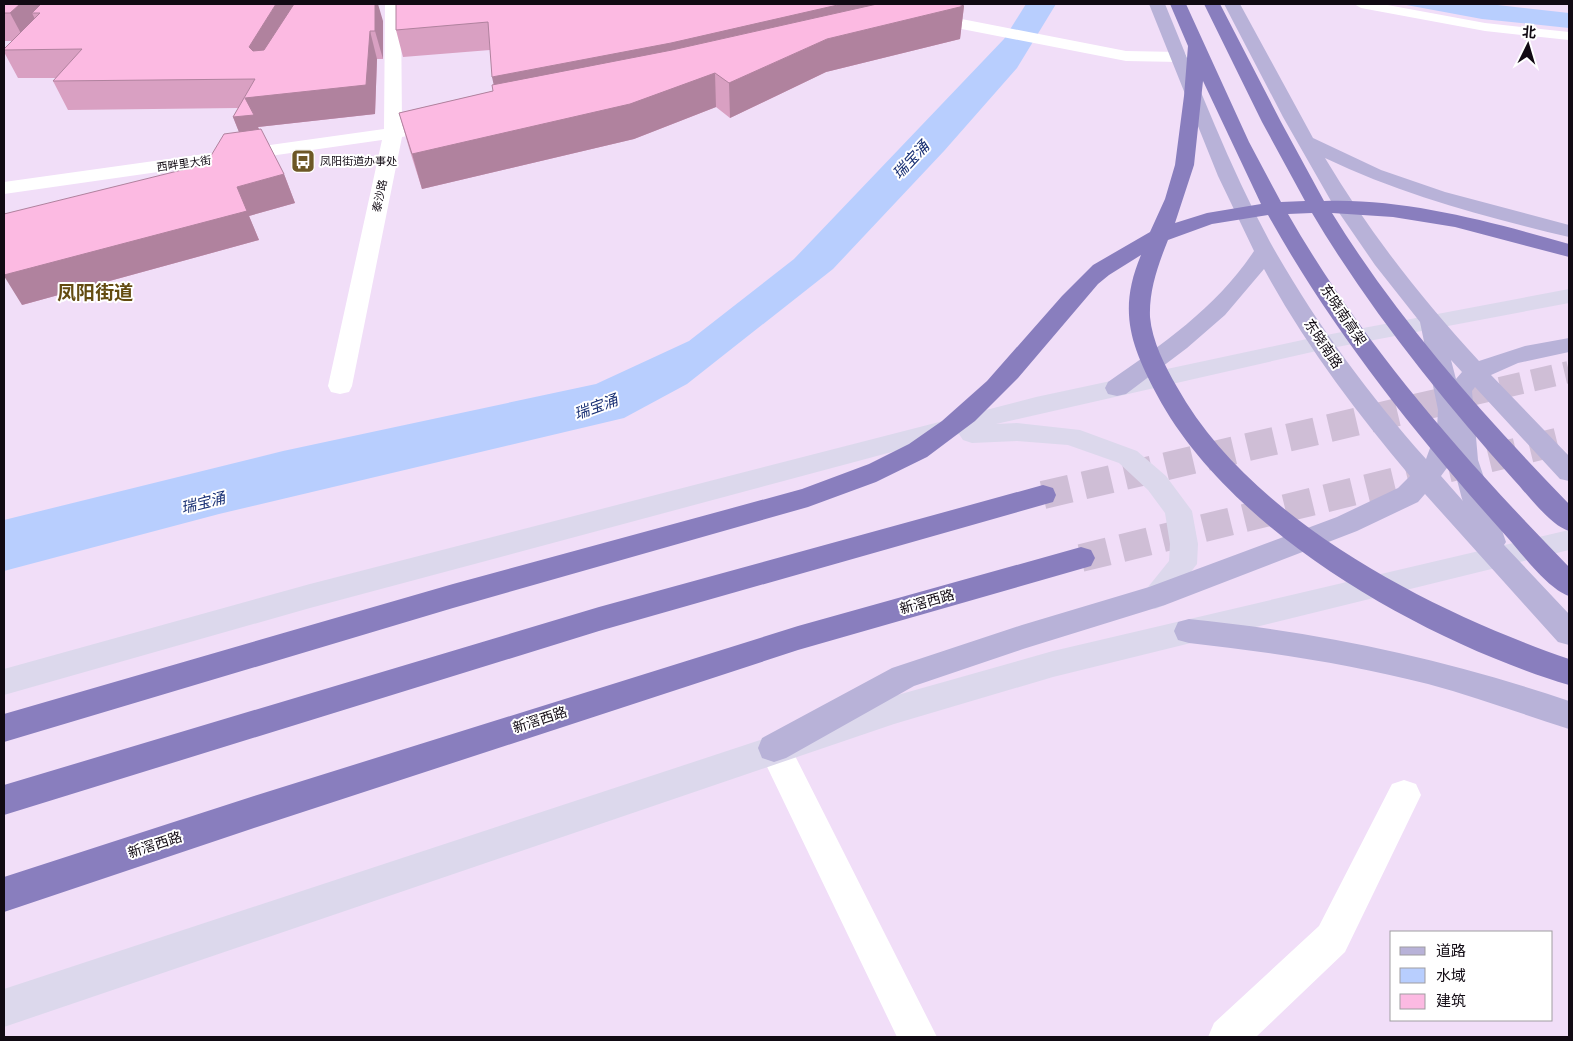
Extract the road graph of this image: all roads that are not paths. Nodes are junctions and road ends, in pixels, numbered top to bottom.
1 (393, 4) edge
2 (1157, 4) edge
3 (1178, 4) edge
4 (1212, 4) edge
5 (1232, 4) edge
6 (1360, 4) edge
7 (911, 21) edge
8 (1569, 36) edge
9 (1188, 51) junction
10 (461, 120) edge
11 (393, 133) junction
12 (1307, 142) junction
13 (4, 188) edge
14 (1569, 231) edge
15 (1265, 250) junction
16 (1569, 251) edge
17 (1569, 296) edge
18 (1431, 322) junction
19 (1321, 343) junction
20 (1569, 345) edge
21 (1477, 374) junction
22 (340, 386) dead end
23 (1116, 388) junction
24 (910, 438) junction
25 (1569, 472) edge
26 (1426, 477) junction
27 (1043, 495) tunnel mouth
28 (1569, 521) edge
29 (1569, 540) edge
30 (1497, 555) junction
31 (1080, 558) tunnel mouth
32 (1569, 585) edge
33 (1155, 597) junction
34 (1189, 631) junction
35 (1569, 633) edge
36 (1569, 672) edge
37 (4, 682) edge
38 (1569, 715) edge
39 (4, 728) edge
40 (774, 748) junction
41 (1404, 795) dead end
42 (4, 800) edge
43 (4, 895) edge
44 (4, 1008) edge
45 (917, 1037) edge
46 (1228, 1037) edge

1 - 11 street, 泰沙路
2 - 9 main road, 东晓南路
3 - 9 highway, 东晓南高架
4 - 28 highway
5 - 12 main road
6 - 8 lane
7 - 9 street
9 - 15 main road, 东晓南路
9 - 32 highway, 东晓南高架
9 - 36 highway
10 - 11 street, 西畔里大街
11 - 13 street, 西畔里大街
11 - 22 street, 泰沙路
12 - 14 main road
12 - 18 main road
15 - 19 main road, 东晓南路
15 - 23 main road
16 - 39 highway
17 - 18 main road
18 - 19 main road
18 - 21 main road
18 - 26 main road
19 - 23 main road
19 - 26 main road, 东晓南路
20 - 21 main road
21 - 25 main road
21 - 30 main road
23 - 24 main road
24 - 33 main road
24 - 37 main road
26 - 30 main road, 东晓南路
26 - 33 main road
27 - 42 highway
29 - 30 main road
30 - 34 main road
30 - 35 main road, 东晓南路
31 - 43 highway, 新滘西路
33 - 40 main road
34 - 38 main road
34 - 40 main road
40 - 44 main road
40 - 45 street
41 - 46 street

